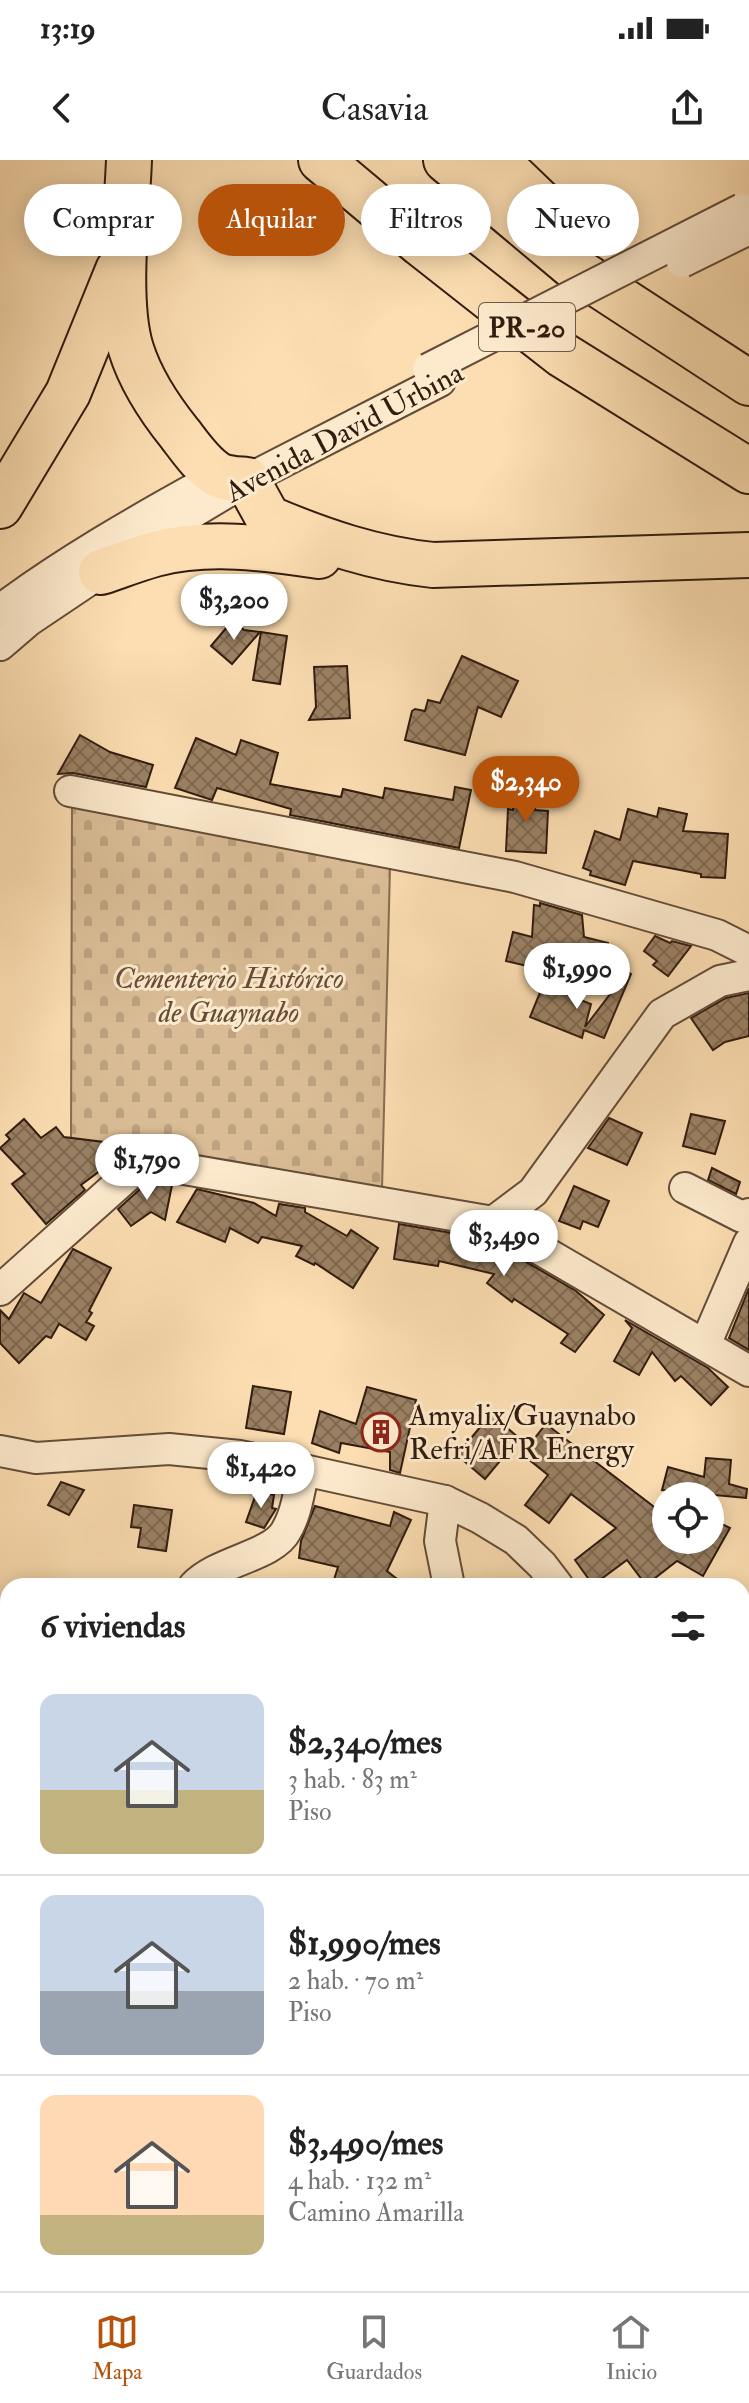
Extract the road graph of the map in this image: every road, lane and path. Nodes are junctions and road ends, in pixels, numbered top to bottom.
1 (129, 160) edge
2 (321, 160) edge
3 (446, 160) edge
4 (496, 160) edge
5 (128, 184) edge
6 (747, 215) edge
7 (123, 256) edge
8 (124, 256) edge
9 (749, 349) edge
10 (749, 383) edge
11 (749, 471) edge
12 (233, 478) junction
13 (0, 506) edge
14 (749, 555) edge
15 (393, 561) junction
16 (101, 572) junction
17 (0, 610) edge
18 (0, 645) edge
19 (70, 791) dead end
20 (749, 951) edge
21 (749, 975) edge
22 (685, 1188) dead end
23 (749, 1214) edge
24 (493, 1222) junction
25 (749, 1243) edge
26 (0, 1290) edge
27 (705, 1345) junction
28 (749, 1371) edge
29 (0, 1451) edge
30 (304, 1470) junction
31 (445, 1501) junction
32 (205, 1578) edge
33 (447, 1578) edge
34 (552, 1578) edge

1 - 5 highway
2 - 11 highway, PR-20
3 - 10 highway, PR-20
4 - 9 highway
6 - 12 street, Avenida David Urbina, bridge
7 - 13 highway
8 - 12 highway
12 - 15 highway
12 - 16 street, Avenida David Urbina
12 - 17 street, Avenida David Urbina
14 - 15 highway
15 - 16 highway
16 - 18 street, Avenida David Urbina
19 - 20 street
21 - 24 street
22 - 23 street
24 - 26 street
24 - 27 street
25 - 27 street
27 - 28 street
29 - 30 street
30 - 31 street
30 - 32 street
31 - 33 street
31 - 34 street

